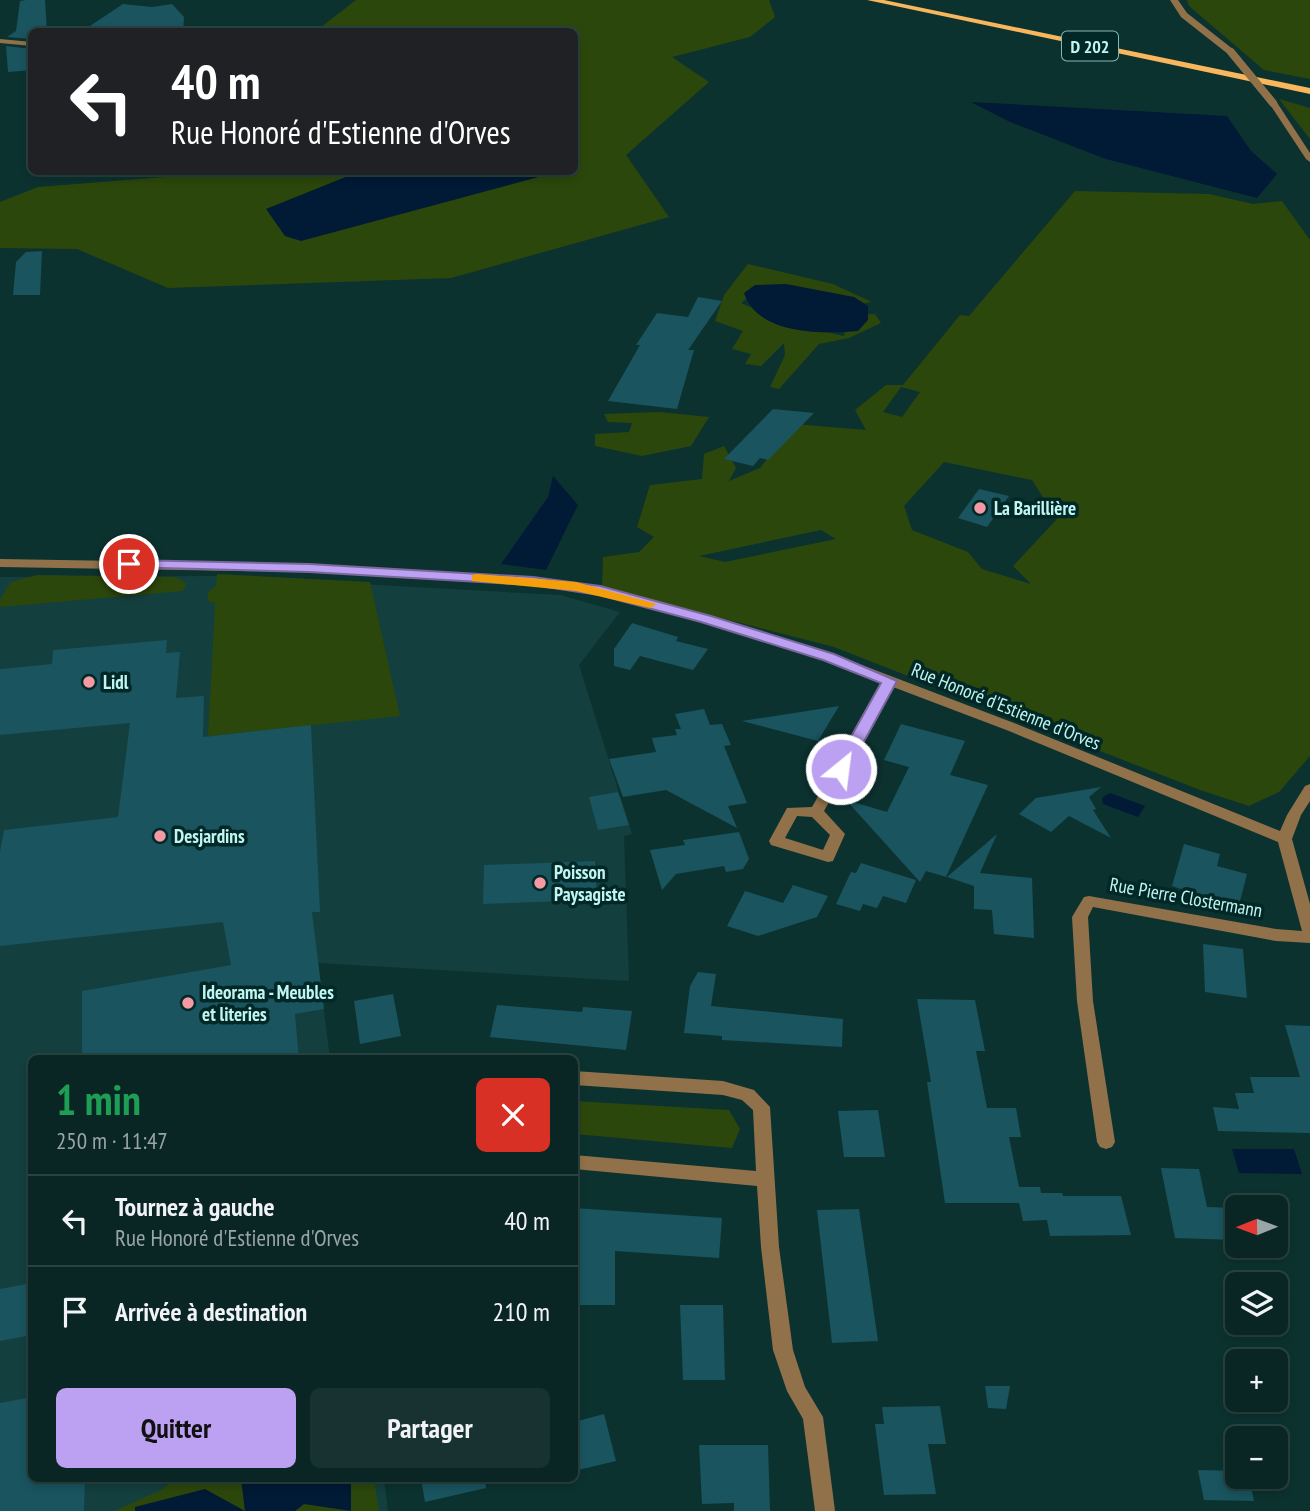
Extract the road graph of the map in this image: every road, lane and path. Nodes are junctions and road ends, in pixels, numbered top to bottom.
1 (871, 0) edge
2 (1174, 0) edge
3 (0, 41) edge
4 (28, 44) edge
5 (1310, 91) edge
6 (1310, 159) edge
7 (0, 563) edge
8 (890, 681) junction
9 (1310, 789) edge
10 (816, 813) dead end
11 (1285, 839) junction
12 (1310, 935) edge
13 (578, 1078) edge
14 (1106, 1142) dead end
15 (578, 1163) edge
16 (765, 1179) junction
17 (825, 1511) edge

1 - 5 main road, D 202
2 - 6 street, bridge
3 - 4 street
7 - 8 street, Rue Honoré d'Estienne d'Orves
8 - 10 street
8 - 11 street, Rue Honoré d'Estienne d'Orves
9 - 11 street
11 - 12 street
12 - 14 street, Rue Pierre Clostermann
13 - 16 street
15 - 16 street
16 - 17 street

